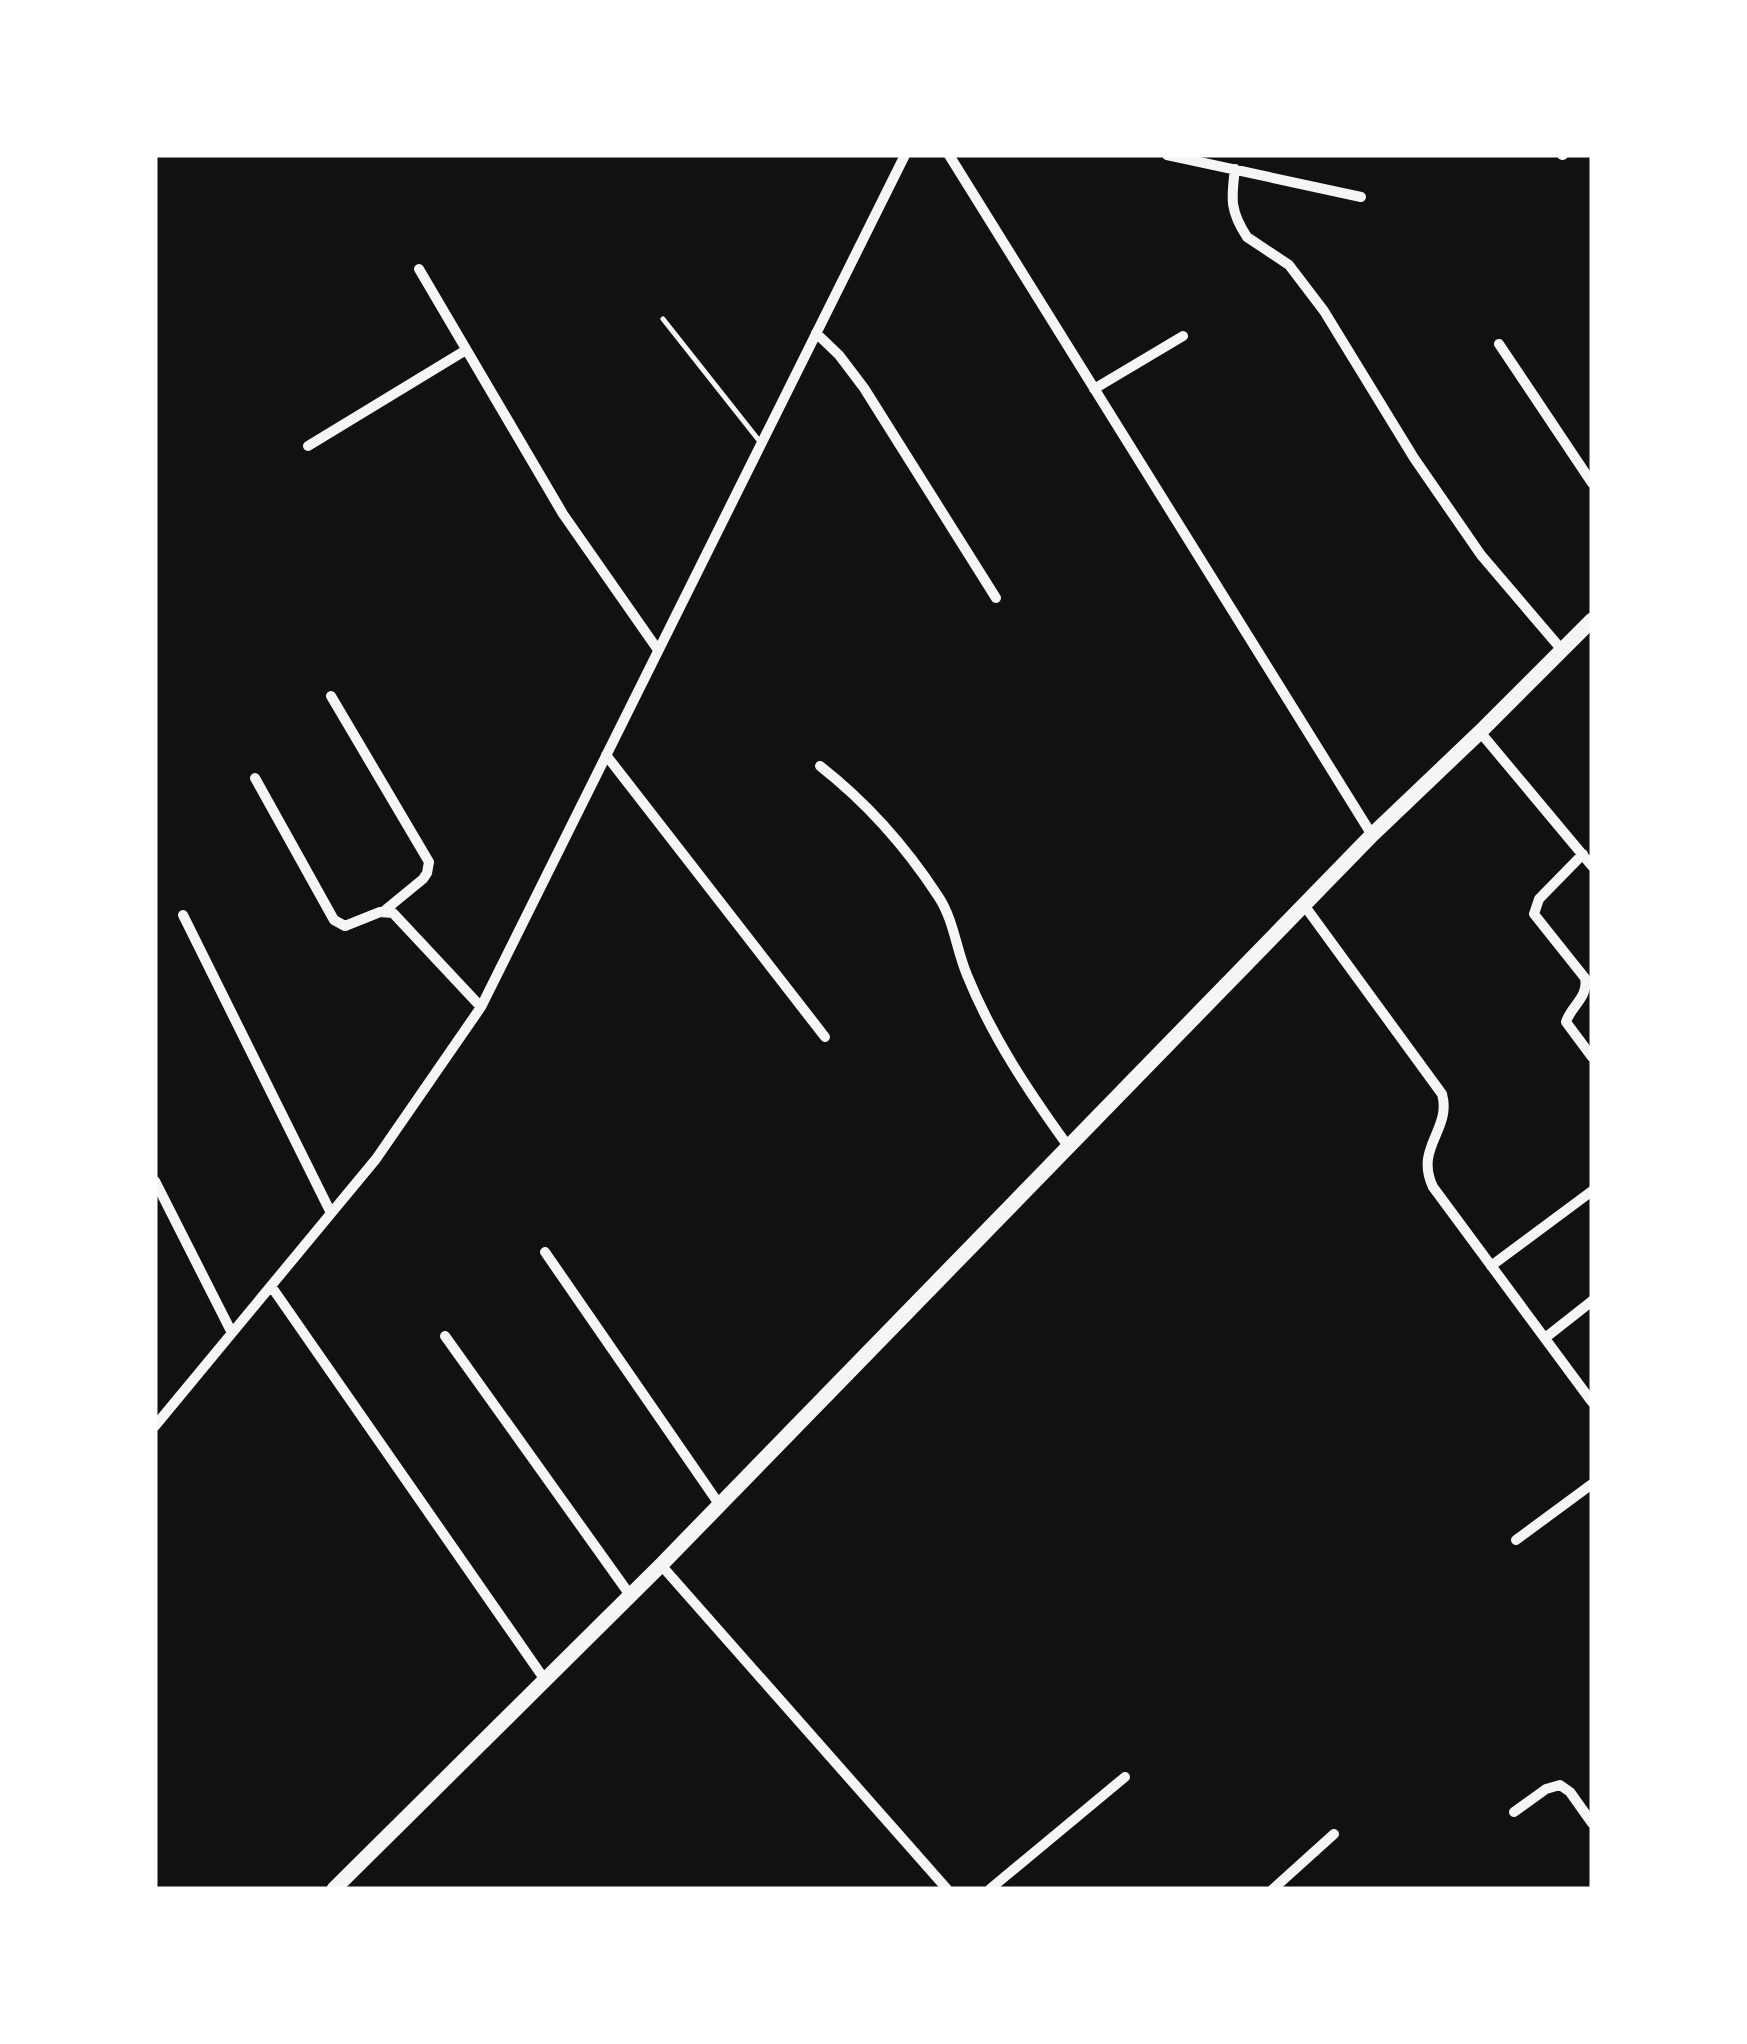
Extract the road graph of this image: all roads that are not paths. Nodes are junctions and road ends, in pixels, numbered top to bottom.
1 (905, 155) edge
2 (949, 155) edge
3 (1167, 155) edge
4 (1235, 169) junction
5 (1362, 196) dead end
6 (419, 269) dead end
7 (663, 319) dead end
8 (816, 333) junction
9 (1183, 336) dead end
10 (1499, 344) dead end
11 (466, 350) junction
12 (1094, 389) junction
13 (761, 443) junction
14 (308, 446) dead end
15 (1592, 483) edge
16 (996, 598) dead end
17 (1592, 620) edge
18 (658, 650) junction
19 (1562, 650) junction
20 (331, 696) dead end
21 (1480, 732) junction
22 (606, 755) junction
23 (820, 766) dead end
24 (255, 778) dead end
25 (1372, 835) junction
26 (1583, 854) junction
27 (1592, 866) edge
28 (1304, 904) junction
29 (384, 911) junction
30 (184, 915) dead end
31 (481, 1007) junction
32 (825, 1037) dead end
33 (1592, 1056) edge
34 (1068, 1146) junction
35 (155, 1181) edge
36 (1592, 1190) edge
37 (331, 1213) junction
38 (545, 1252) dead end
39 (1491, 1266) junction
40 (270, 1286) junction
41 (1592, 1301) edge
42 (232, 1333) junction
43 (445, 1336) dead end
44 (1545, 1338) junction
45 (1592, 1402) edge
46 (155, 1426) edge
47 (1592, 1484) edge
48 (720, 1504) junction
49 (1516, 1540) dead end
50 (660, 1565) junction
51 (630, 1595) junction
52 (545, 1680) junction
53 (1125, 1777) dead end
54 (1514, 1812) dead end
55 (1592, 1823) edge
56 (1334, 1834) dead end
57 (334, 1889) edge
58 (947, 1889) edge
59 (990, 1889) edge
60 (1272, 1889) edge

1 - 8 street
2 - 12 street
3 - 4 street
4 - 5 street
4 - 19 street
6 - 11 street
7 - 13 lane
8 - 13 street
8 - 16 street
9 - 12 street
10 - 15 street
11 - 14 street
11 - 18 street
12 - 25 street
13 - 18 street
17 - 19 main road
18 - 22 street
19 - 21 main road
20 - 29 street
21 - 25 main road
21 - 26 street
22 - 31 street
22 - 32 street
23 - 34 street
24 - 29 street
25 - 28 main road
26 - 27 street
26 - 33 street
28 - 34 main road
28 - 39 street
29 - 31 street
30 - 37 street
31 - 37 street
34 - 48 main road
35 - 42 street
36 - 39 street
37 - 40 street
38 - 48 street
39 - 44 street
40 - 42 street
40 - 52 street
41 - 44 street
42 - 46 street
43 - 51 street
44 - 45 street
47 - 49 street
48 - 50 main road
50 - 51 main road
50 - 58 street
51 - 52 main road
52 - 57 main road
53 - 59 street
54 - 55 street
56 - 60 street

